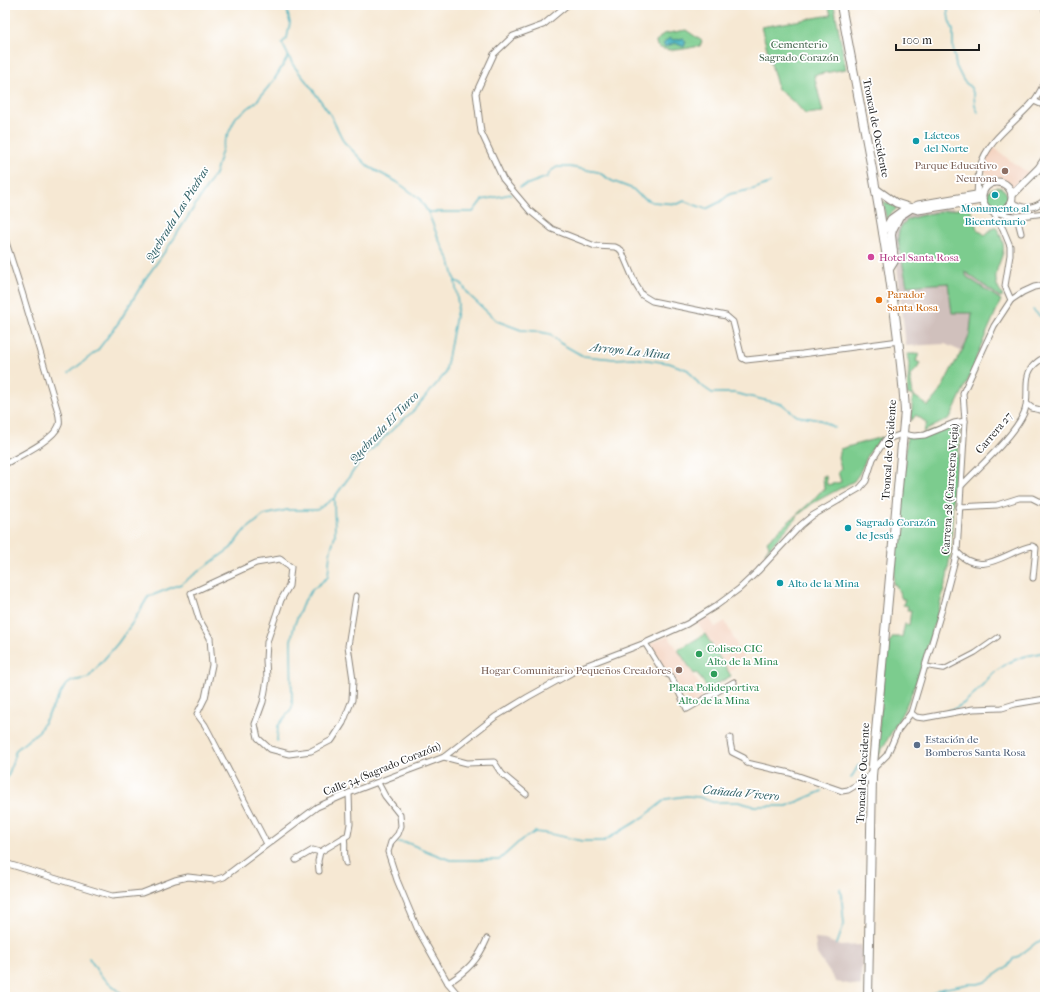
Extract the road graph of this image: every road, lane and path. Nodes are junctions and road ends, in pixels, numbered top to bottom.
1 (567, 5) edge
2 (841, 5) edge
3 (1044, 5) edge
4 (1045, 10) edge
5 (1045, 82) edge
6 (1034, 101) junction
7 (1045, 106) edge
8 (1045, 159) edge
9 (876, 189) junction
10 (980, 196) junction
11 (1012, 199) junction
12 (1045, 200) edge
13 (911, 208) junction
14 (994, 212) junction
15 (1045, 213) edge
16 (1017, 217) junction
17 (883, 233) junction
18 (1021, 233) dead end
19 (5, 239) edge
20 (889, 269) junction
21 (1045, 285) edge
22 (1011, 300) junction
23 (899, 341) junction
24 (1045, 358) edge
25 (1027, 404) junction
26 (1045, 411) edge
27 (965, 420) junction
28 (902, 434) junction
29 (5, 464) edge
30 (962, 485) junction
31 (1045, 500) edge
32 (959, 506) junction
33 (957, 552) junction
34 (1033, 578) dead end
35 (356, 596) dead end
36 (998, 637) dead end
37 (645, 643) junction
38 (925, 666) junction
39 (734, 682) dead end
40 (1045, 699) edge
41 (911, 713) junction
42 (730, 738) dead end
43 (444, 757) junction
44 (873, 769) junction
45 (378, 783) junction
46 (349, 793) junction
47 (526, 794) dead end
48 (344, 838) junction
49 (267, 844) junction
50 (320, 852) junction
51 (296, 860) dead end
52 (5, 863) edge
53 (346, 863) dead end
54 (319, 870) dead end
55 (487, 939) dead end
56 (448, 983) junction
57 (460, 997) edge
58 (868, 997) edge

1 - 23 street
2 - 9 main road, Troncal de Occidente
3 - 4 street
5 - 6 street
6 - 7 street
6 - 10 street
8 - 11 main road
9 - 13 main road
9 - 17 main road, Troncal de Occidente
10 - 11 main road
10 - 13 main road
10 - 14 main road
11 - 12 street
11 - 14 main road
13 - 17 main road
13 - 20 main road
14 - 16 street
14 - 22 street
15 - 16 street
16 - 18 street
17 - 20 main road, Troncal de Occidente
19 - 29 street
20 - 23 main road, Troncal de Occidente
21 - 22 street
22 - 27 street, Carrera 28 (Carretera Vieja)
23 - 28 main road, Troncal de Occidente
24 - 25 street, Carrera 27
25 - 26 street
25 - 30 street, Carrera 27
27 - 28 street
27 - 30 street, Carrera 28 (Carretera Vieja)
28 - 37 street, Calle 34 (Sagrado Corazón)
28 - 44 main road, Troncal de Occidente
30 - 32 street, Carrera 28 (Carretera Vieja)
31 - 32 street
32 - 33 street, Carrera 28 (Carretera Vieja)
33 - 34 street
33 - 38 street, Carrera 28 (Carretera Vieja)
35 - 49 street
36 - 38 street
37 - 39 street
37 - 43 street, Calle 34 (Sagrado Corazón)
38 - 41 street, Carrera 28 (Carretera Vieja)
40 - 41 street
41 - 44 street, Carrera 28 (Carretera Vieja)
42 - 44 street, Carrera 28 (Carretera Vieja)
43 - 45 street, Calle 34 (Sagrado Corazón)
43 - 47 street
44 - 58 main road, Troncal de Occidente
45 - 46 street, Calle 34 (Sagrado Corazón)
45 - 56 street
46 - 48 street
46 - 49 street, Calle 34 (Sagrado Corazón)
48 - 50 street
48 - 53 street
49 - 52 street, Calle 34 (Sagrado Corazón)
50 - 51 street
50 - 54 street
55 - 56 street
56 - 57 street

